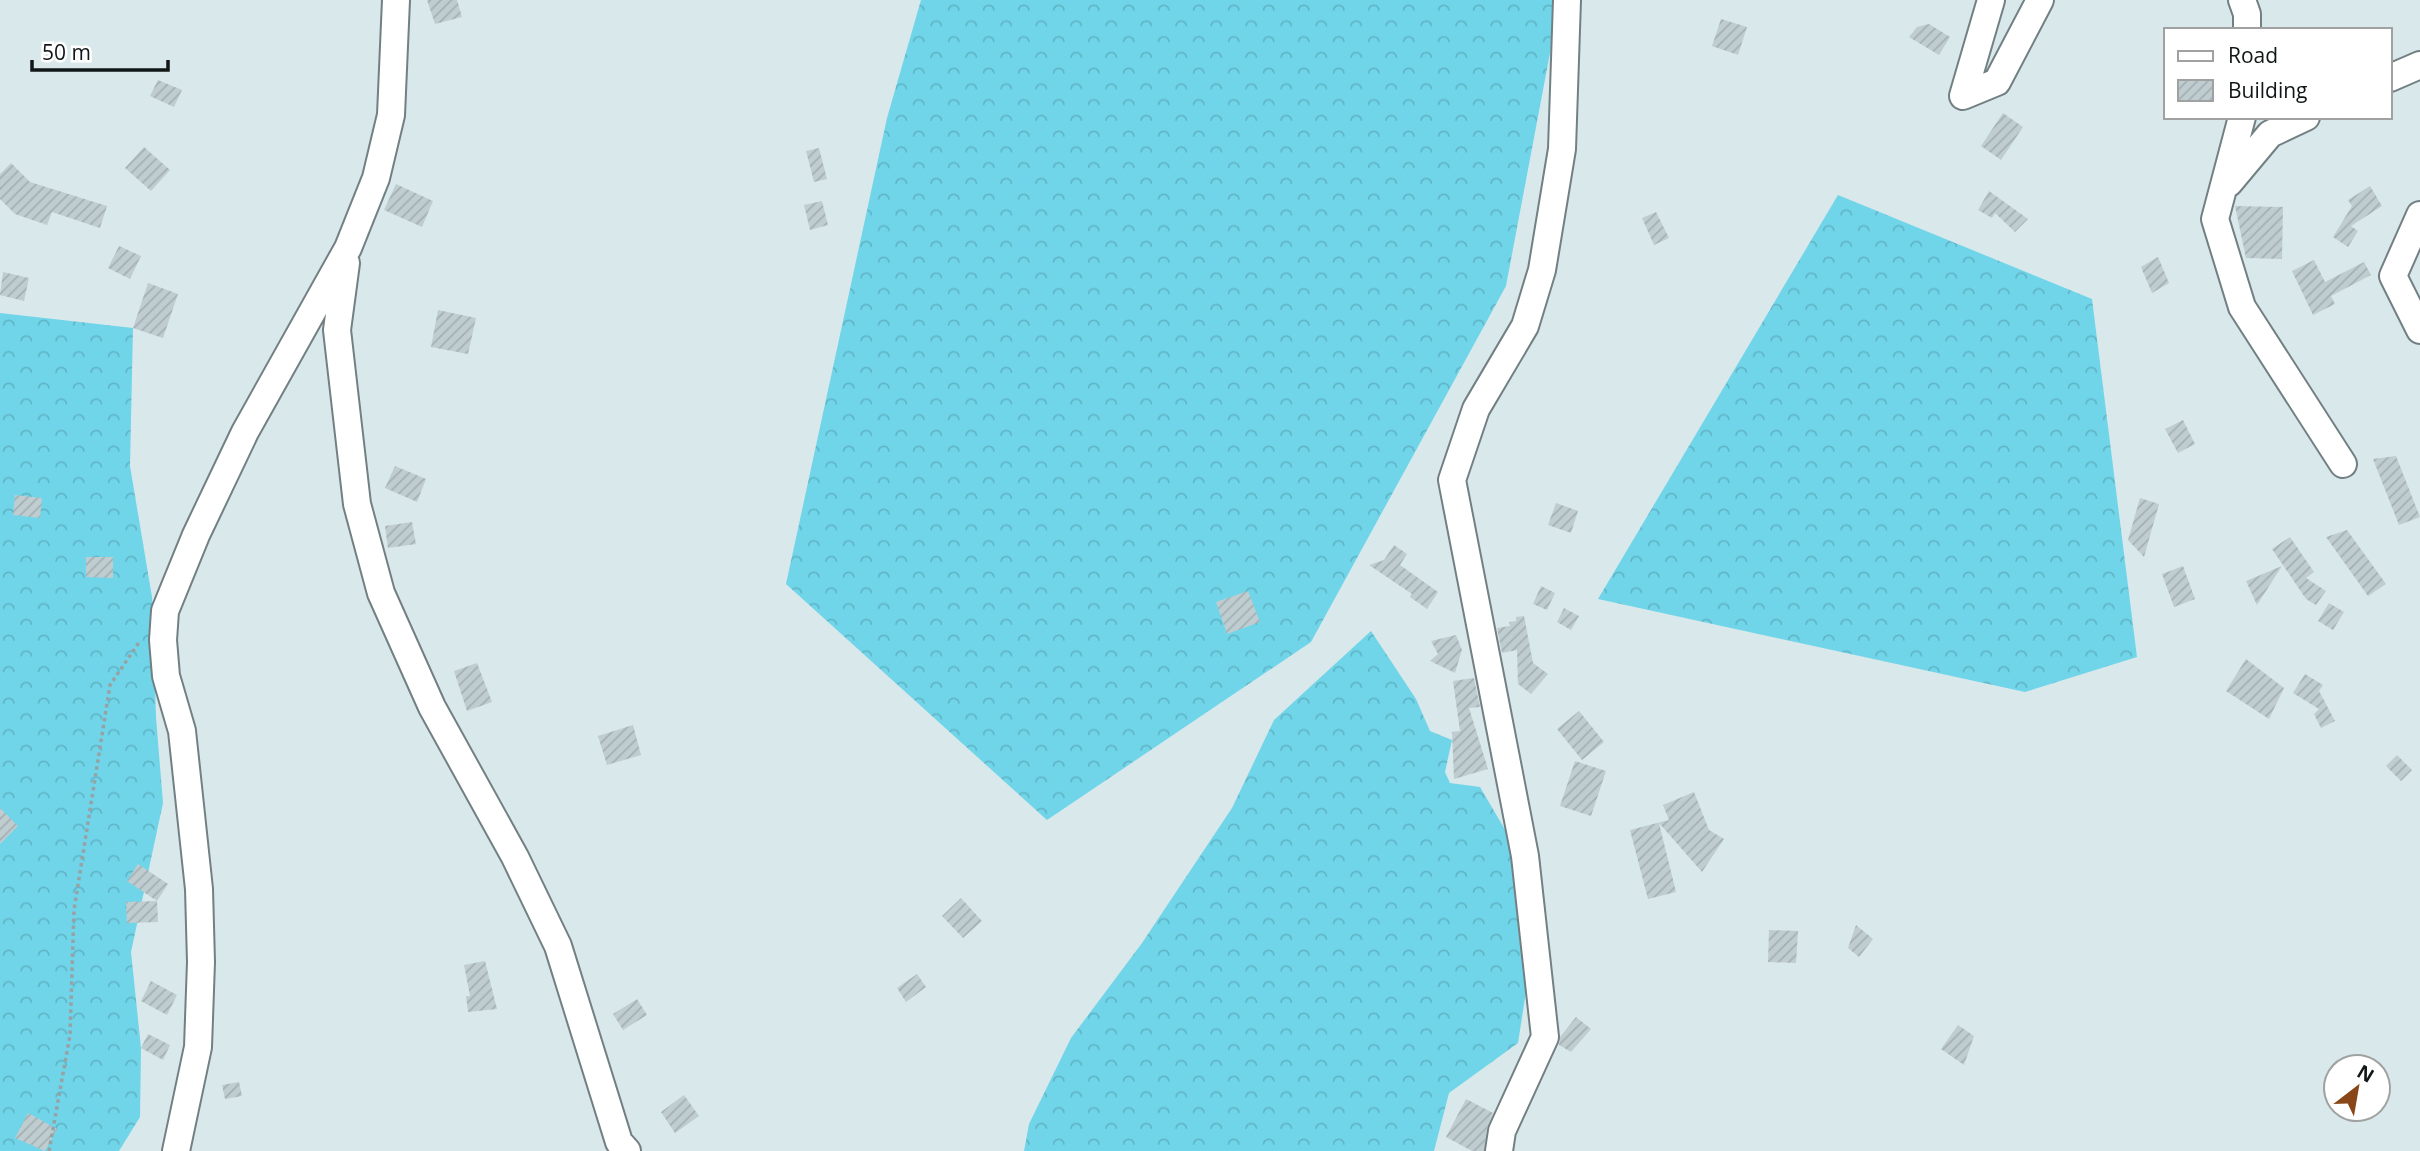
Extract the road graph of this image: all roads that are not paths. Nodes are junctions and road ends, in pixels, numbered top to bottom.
1 (396, 0) edge
2 (1567, 0) edge
3 (1991, 0) edge
4 (2040, 0) edge
5 (2245, 1) edge
6 (2247, 28) edge
7 (2420, 65) edge
8 (2392, 77) edge
9 (2241, 119) edge
10 (2302, 119) edge
11 (2223, 189) junction
12 (2420, 215) edge
13 (348, 248) junction
14 (2393, 276) junction
15 (2420, 282) edge
16 (2420, 330) edge
17 (2343, 464) dead end
18 (176, 1151) edge
19 (627, 1151) edge
20 (1499, 1151) edge

1 - 13 street
2 - 20 street
3 - 4 street
5 - 6 street
7 - 8 street
9 - 11 street
10 - 11 street
11 - 17 street
12 - 14 street
13 - 18 street
13 - 19 street
14 - 15 street
14 - 16 street

